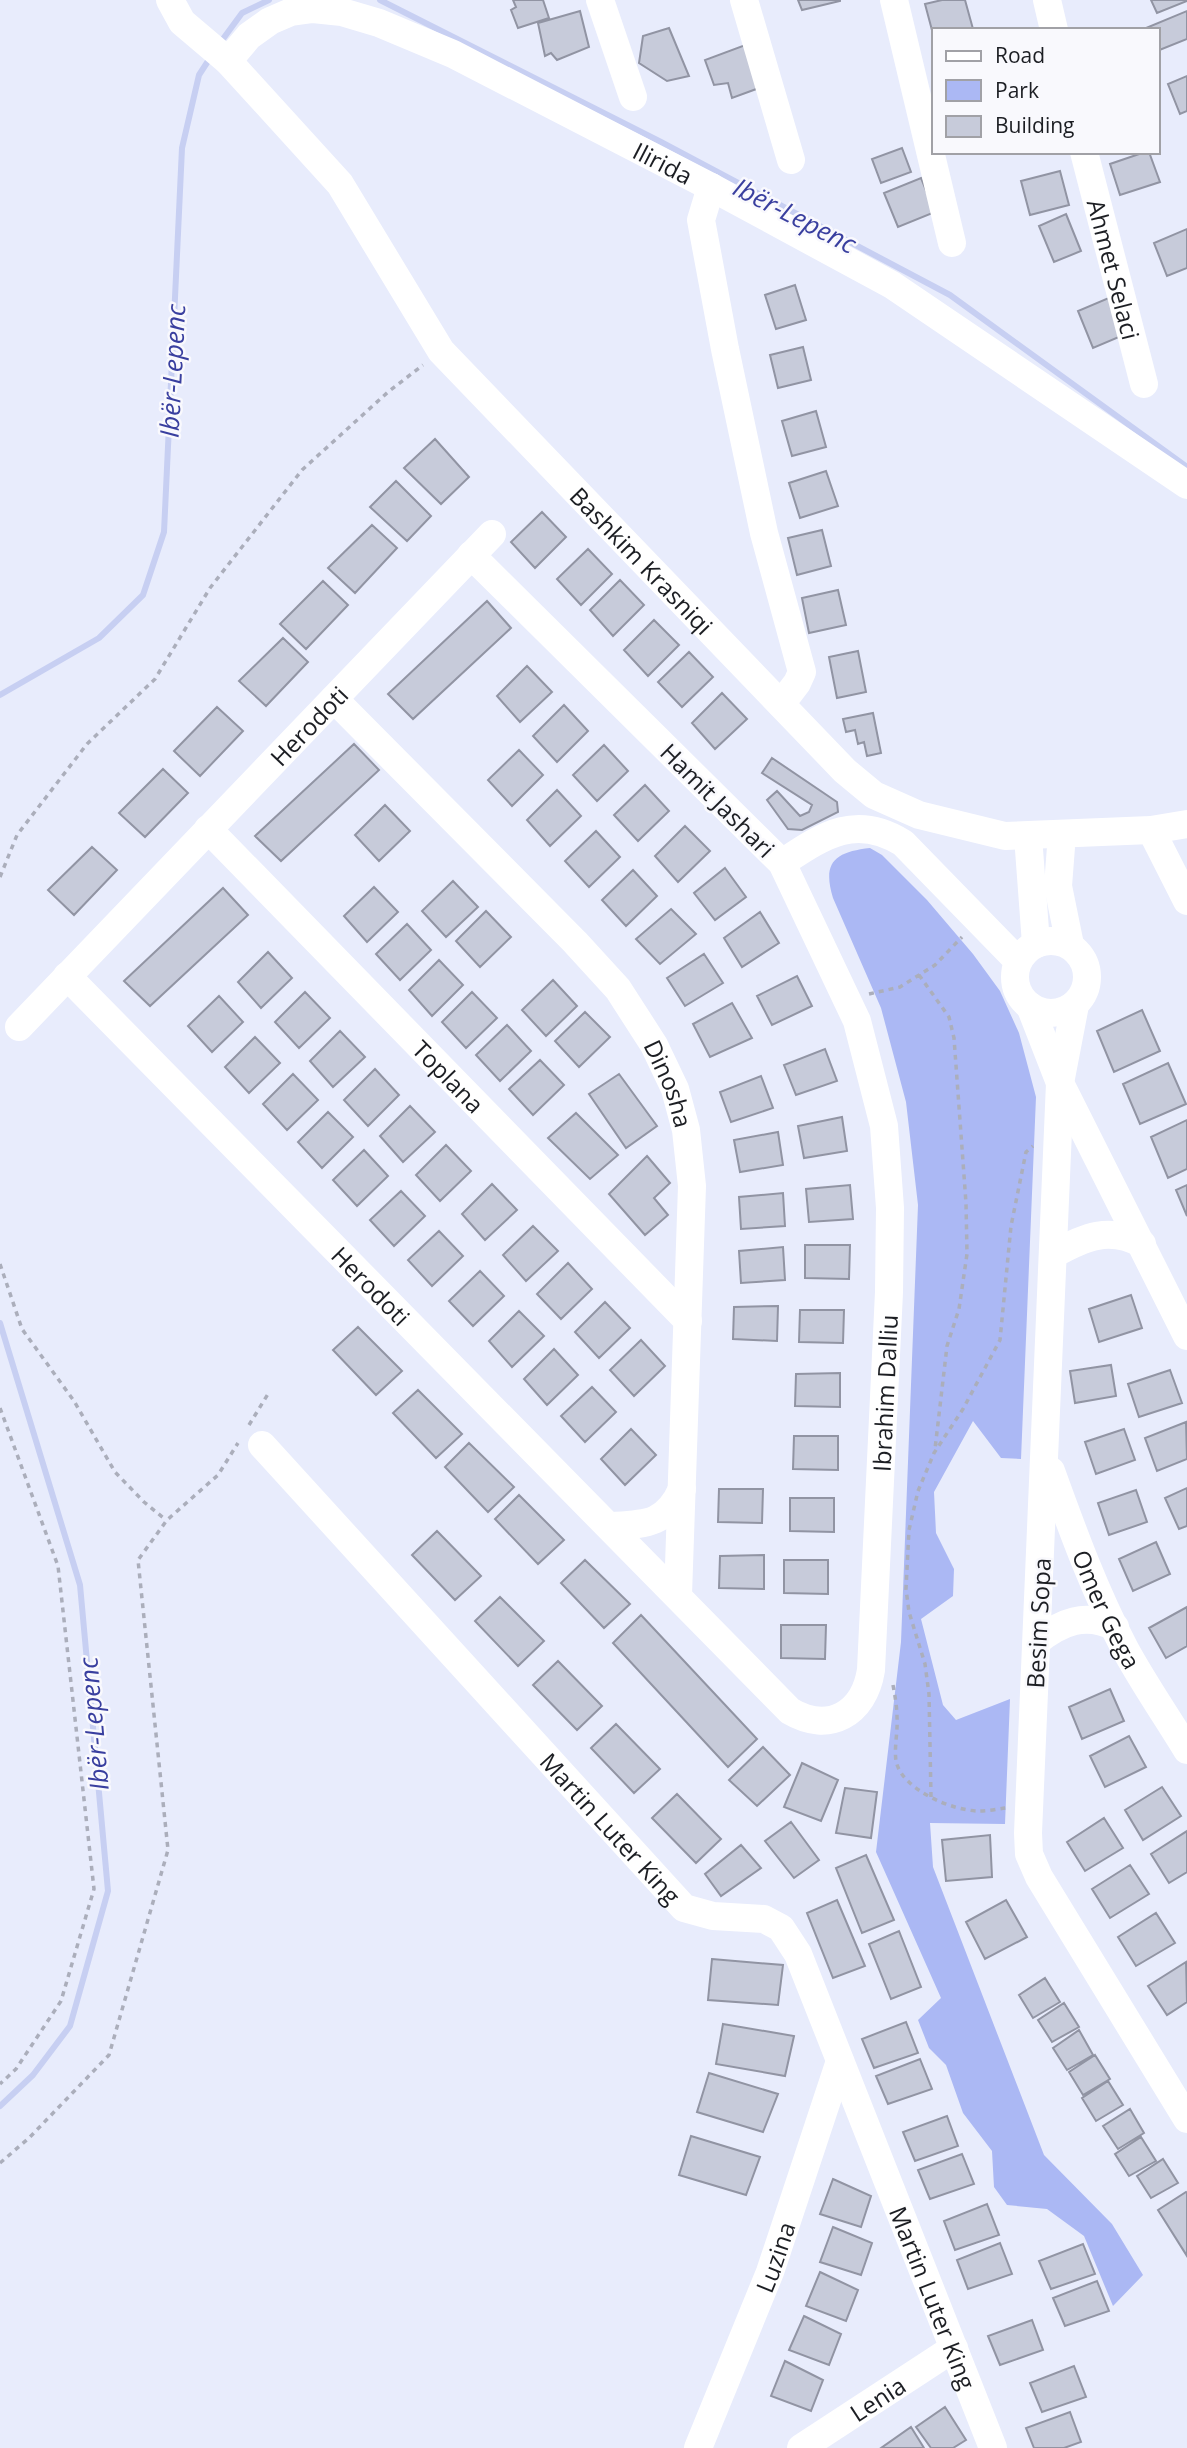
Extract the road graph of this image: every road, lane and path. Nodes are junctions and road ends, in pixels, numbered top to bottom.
1 (170, 0) edge
2 (600, 0) edge
3 (744, 0) edge
4 (894, 0) edge
5 (1047, 0) edge
6 (1054, 28) edge
7 (228, 61) junction
8 (633, 97) dead end
9 (1085, 154) edge
10 (790, 160) dead end
11 (711, 187) junction
12 (953, 243) dead end
13 (441, 351) junction
14 (1144, 384) dead end
15 (1187, 485) edge
16 (492, 534) dead end
17 (471, 555) junction
18 (334, 699) junction
19 (780, 704) junction
20 (1187, 824) edge
21 (208, 829) junction
22 (1151, 830) junction
23 (1062, 834) junction
24 (1028, 836) junction
25 (782, 863) junction
26 (0, 877) edge
27 (1187, 901) edge
28 (978, 921) junction
29 (1070, 945) junction
30 (1027, 952) junction
31 (919, 975) junction
32 (67, 976) junction
33 (847, 999) junction
34 (1075, 1005) junction
35 (1030, 1006) junction
36 (19, 1027) dead end
37 (1060, 1083) junction
38 (1059, 1119) junction
39 (1142, 1244) junction
40 (1054, 1254) junction
41 (0, 1264) edge
42 (688, 1321) junction
43 (1187, 1336) edge
44 (268, 1394) dead end
45 (0, 1408) edge
46 (250, 1438) junction
47 (934, 1453) junction
48 (1046, 1459) junction
49 (682, 1489) junction
50 (167, 1520) junction
51 (610, 1526) junction
52 (678, 1595) junction
53 (1115, 1628) junction
54 (1037, 1641) junction
55 (892, 1674) dead end
56 (1187, 1750) edge
57 (931, 1797) junction
58 (1029, 1805) junction
59 (840, 2061) junction
60 (0, 2084) edge
61 (1187, 2119) edge
62 (0, 2164) edge
63 (954, 2348) junction
64 (698, 2448) edge
65 (801, 2448) edge
66 (993, 2448) edge

1 - 7 street
2 - 8 street
3 - 10 street
4 - 12 street
5 - 6 street
7 - 11 street, Ilirida
7 - 13 street, Bashkim Krasniqi
9 - 14 street, Ahmet Selaci
11 - 15 street, Ilirida
11 - 19 street
13 - 19 street, Bashkim Krasniqi
13 - 26 path
16 - 17 street, Herodoti
17 - 18 street, Herodoti
17 - 25 street, Hamit Jashari
18 - 21 street, Herodoti
18 - 42 street, Dinosha
19 - 24 street, Bashkim Krasniqi
20 - 22 street, Bashkim Krasniqi
21 - 32 street, Herodoti
21 - 42 street, Toplana
22 - 23 street, Bashkim Krasniqi
22 - 27 street
23 - 24 street, Bashkim Krasniqi
23 - 29 street, Besim Sopa
24 - 30 street, Besim Sopa
25 - 28 street, Hamit Jashari
25 - 33 street, Ibrahim Dalliu
28 - 30 street, Hamit Jashari
28 - 31 path
29 - 30 street
29 - 34 street, Besim Sopa
30 - 35 street, Besim Sopa
31 - 33 path
31 - 47 path
32 - 36 street, Herodoti
32 - 51 street, Herodoti
33 - 52 street, Ibrahim Dalliu
34 - 35 street
34 - 37 street, Besim Sopa
35 - 37 street, Besim Sopa
37 - 38 street, Besim Sopa
37 - 39 street, Besim Sopa
38 - 40 street, Besim Sopa
38 - 47 path
39 - 40 street
39 - 43 street, Besim Sopa
40 - 48 street, Besim Sopa
41 - 50 path
42 - 49 street, Dinosha
44 - 46 path
45 - 60 path
46 - 50 path
46 - 59 street, Martin Luter King
47 - 57 path
48 - 53 street, Omer Gega
48 - 54 street, Besim Sopa
49 - 51 street
49 - 52 street, Dinosha
50 - 62 path
51 - 52 street, Herodoti
53 - 54 street
53 - 56 street, Omer Gega
54 - 58 street, Besim Sopa
55 - 57 path
57 - 58 path
58 - 61 street, Besim Sopa
59 - 63 street, Martin Luter King
59 - 64 street, Luzina
63 - 65 street, Lenia
63 - 66 street, Martin Luter King

